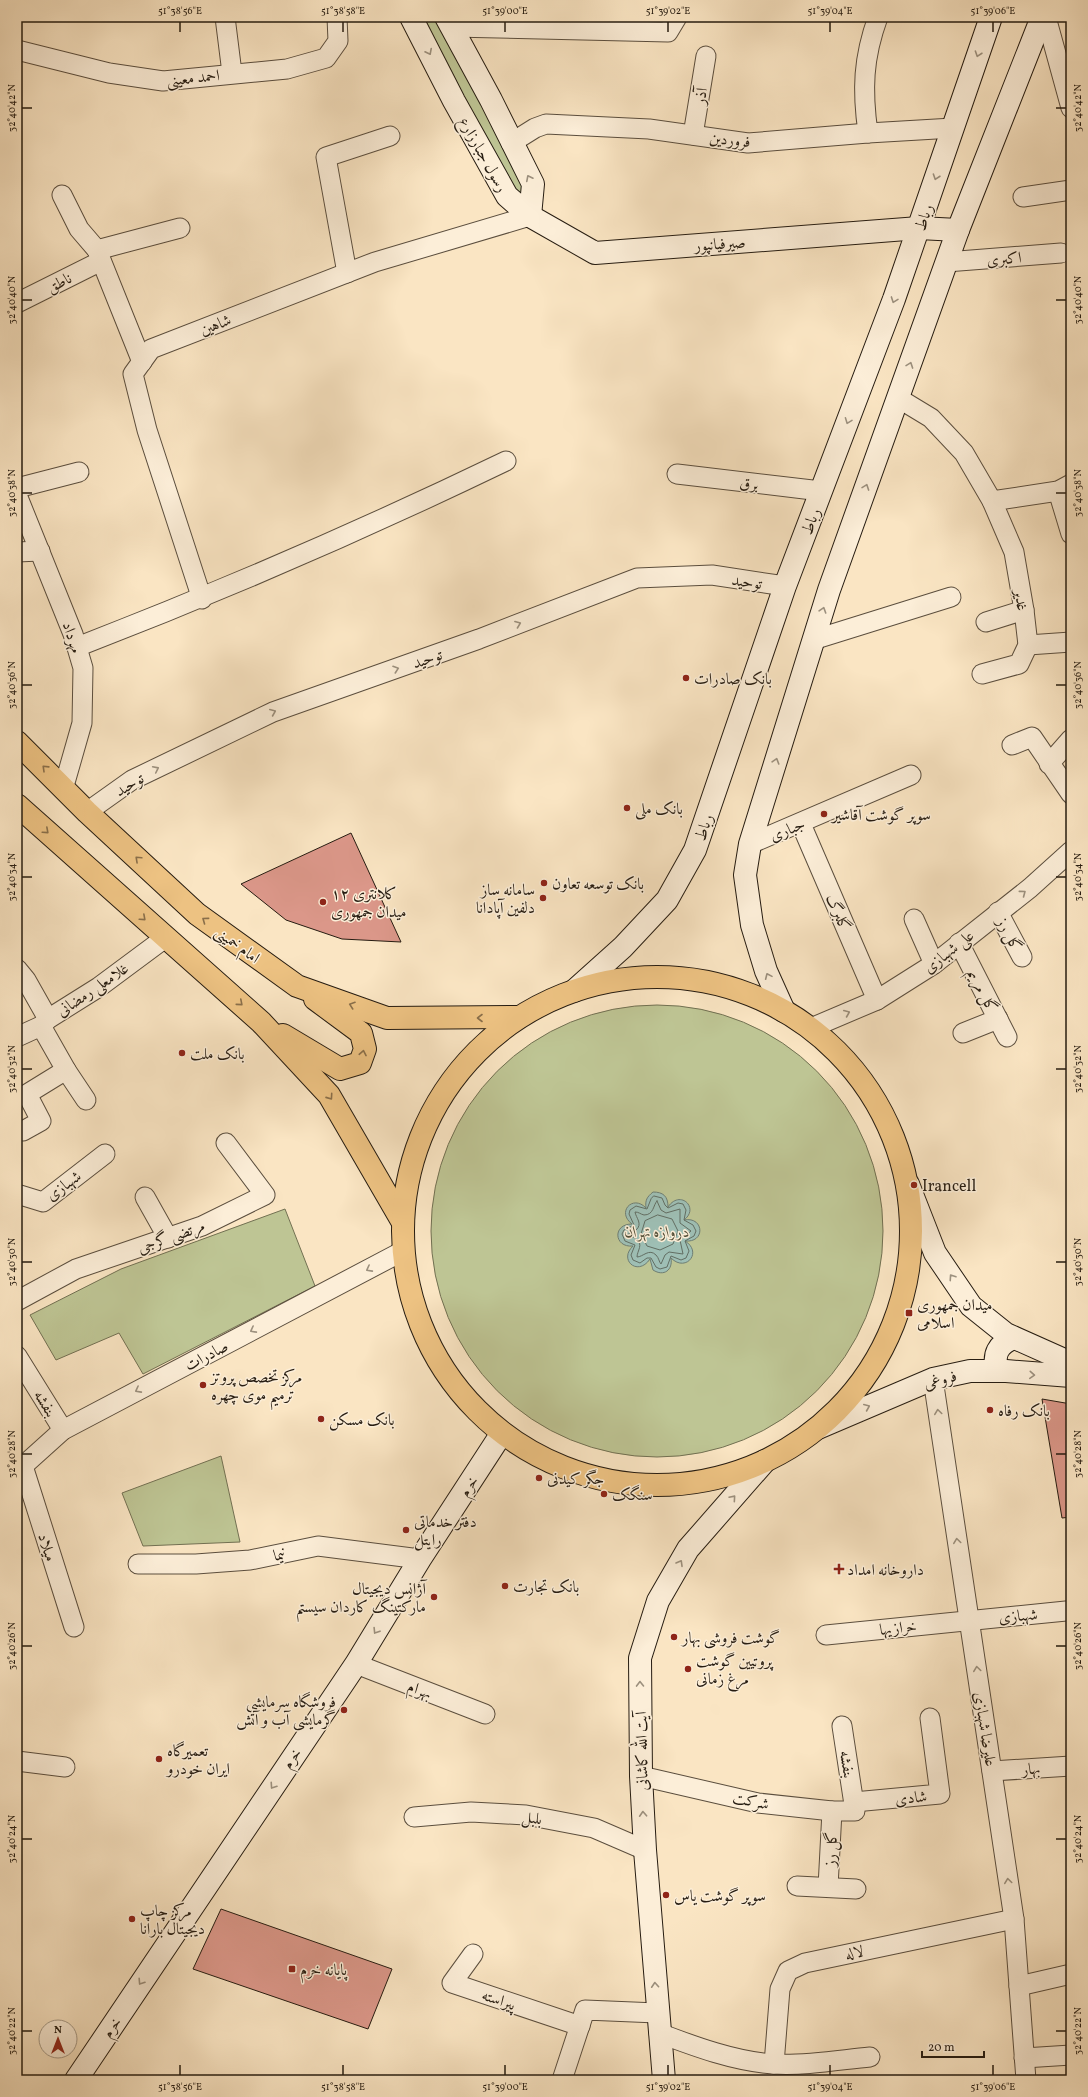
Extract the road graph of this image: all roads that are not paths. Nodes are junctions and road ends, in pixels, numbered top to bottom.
1 (225, 17) edge
2 (337, 17) edge
3 (411, 17) edge
4 (878, 17) edge
5 (991, 17) edge
6 (1042, 17) edge
7 (1046, 17) edge
8 (449, 22) edge
9 (672, 25) edge
10 (17, 50) edge
11 (706, 56) dead end
12 (232, 73) junction
13 (1071, 108) edge
14 (953, 128) junction
15 (868, 133) junction
16 (693, 135) junction
17 (390, 136) dead end
18 (511, 142) junction
19 (1071, 190) edge
20 (62, 195) dead end
21 (1023, 196) dead end
22 (530, 216) junction
23 (180, 228) dead end
24 (919, 228) junction
25 (958, 230) junction
26 (1061, 253) dead end
27 (99, 256) junction
28 (946, 262) junction
29 (346, 273) junction
30 (17, 303) edge
31 (142, 362) junction
32 (898, 398) junction
33 (506, 461) dead end
34 (79, 472) dead end
35 (677, 474) dead end
36 (17, 488) edge
37 (1064, 488) edge
38 (821, 491) junction
39 (992, 501) junction
40 (19, 503) edge
41 (1071, 534) edge
42 (40, 551) junction
43 (17, 552) edge
44 (785, 586) junction
45 (951, 597) dead end
46 (202, 599) junction
47 (1024, 610) junction
48 (986, 622) dead end
49 (812, 640) junction
50 (1071, 642) edge
51 (1028, 645) junction
52 (77, 648) junction
53 (982, 674) dead end
54 (1071, 739) edge
55 (17, 742) edge
56 (1012, 745) dead end
57 (1049, 764) junction
58 (911, 775) dead end
59 (64, 786) junction
60 (1071, 794) edge
61 (17, 805) edge
62 (88, 812) junction
63 (801, 824) junction
64 (750, 844) junction
65 (1071, 851) edge
66 (998, 912) junction
67 (914, 919) dead end
68 (165, 938) junction
69 (959, 943) junction
70 (1022, 957) dead end
71 (934, 964) junction
72 (17, 969) edge
73 (297, 986) junction
74 (574, 991) junction
75 (877, 1000) junction
76 (784, 1011) junction
77 (519, 1017) junction
78 (998, 1019) junction
79 (44, 1022) junction
80 (261, 1022) junction
81 (811, 1028) junction
82 (963, 1033) dead end
83 (17, 1037) edge
84 (1007, 1037) dead end
85 (66, 1070) junction
86 (86, 1100) dead end
87 (22, 1131) dead end
88 (226, 1143) dead end
89 (105, 1154) dead end
90 (908, 1184) junction
91 (17, 1194) edge
92 (145, 1197) dead end
93 (402, 1221) junction
94 (168, 1238) junction
95 (403, 1251) junction
96 (17, 1301) edge
97 (1014, 1338) junction
98 (1071, 1363) edge
99 (20, 1368) edge
100 (998, 1371) junction
101 (1071, 1376) edge
102 (933, 1379) junction
103 (818, 1428) junction
104 (63, 1430) junction
105 (502, 1433) junction
106 (764, 1461) junction
107 (20, 1467) edge
108 (420, 1559) junction
109 (138, 1564) dead end
110 (1066, 1611) dead end
111 (969, 1620) junction
112 (74, 1627) dead end
113 (826, 1635) dead end
114 (356, 1664) junction
115 (485, 1714) dead end
116 (930, 1718) dead end
117 (842, 1726) dead end
118 (17, 1761) edge
119 (1071, 1766) edge
120 (65, 1767) dead end
121 (992, 1771) junction
122 (641, 1776) junction
123 (854, 1802) junction
124 (832, 1811) junction
125 (414, 1817) dead end
126 (644, 1850) junction
127 (797, 1886) dead end
128 (828, 1888) junction
129 (856, 1889) dead end
130 (1014, 1919) junction
131 (473, 1954) dead end
132 (1071, 1974) edge
133 (1019, 1986) junction
134 (658, 2023) junction
135 (580, 2026) junction
136 (1071, 2055) edge
137 (870, 2057) dead end
138 (1024, 2058) junction
139 (774, 2064) junction
140 (76, 2080) edge
141 (562, 2080) edge
142 (664, 2080) edge
143 (1026, 2080) edge

1 - 12 street
2 - 12 street, احمد معینی
3 -> 22 main road, رسول جبارزارع
4 - 15 street
5 -> 14 main road, رباط
6 - 25 main road
7 - 13 street
8 - 9 street
8 - 18 main road, رسول جبارزارع
10 - 12 street, احمد معینی
11 - 16 street, آذر
14 - 15 street, فروردین
14 -> 24 main road, رباط
15 - 16 street, فروردین
16 - 18 street, فروردین
17 - 29 street
22 -> 18 main road, رسول جبارزارع
19 - 21 street
20 - 27 street
22 - 24 main road, صیرفیانپور
22 - 29 street, شاهین
23 - 27 street, ناطق
24 - 25 main road, صیرفیانپور
24 -> 38 main road, رباط
25 - 28 main road
26 - 28 street, اکبری
27 - 30 street, ناطق
27 - 31 street
32 -> 28 main road
29 - 31 street, شاهین
31 - 46 street, شاهین
32 - 39 street, غدیر
49 -> 32 main road
33 - 46 street
34 - 36 street
35 - 38 street, برق
37 - 39 street
37 - 41 street
38 - 44 main road, رباط
39 - 47 street, غدیر
40 - 42 street, مهرداد
42 - 43 street
42 - 52 street, مهرداد
62 -> 44 street, توحید
44 - 74 main road, رباط
45 - 49 street
46 - 52 street
47 - 48 street
47 - 51 street, غدیر
64 -> 49 main road
50 - 51 street
51 - 53 street
52 - 59 street, مهرداد
54 - 57 street
59 -> 55 main road, امام خمینی
56 - 57 street
57 - 60 street
58 - 63 street, جباری
59 - 62 main road, امام خمینی
61 -> 68 main road
73 -> 62 main road, امام خمینی
63 - 64 street, جباری
63 - 75 street, گلبرگ
76 -> 64 main road
66 -> 65 street, علی شهبازی
66 - 69 street, علی شهبازی
66 - 70 street, گل رز
67 - 71 street
68 - 79 street, غلامعلی رمضانی
68 -> 80 main road
69 - 71 street, علی شهبازی
69 - 78 street, گل مریم
71 - 75 street, علی شهبازی
72 - 79 street
77 -> 73 main road, امام خمینی
80 -> 73 main road
74 - 76 main road
74 - 77 main road
81 -> 75 street, علی شهبازی
76 - 81 main road
77 - 93 main road
78 - 82 street
78 - 84 street, گل مریم
79 - 83 street, غلامعلی رمضانی
79 - 85 street
80 -> 93 main road
81 - 90 main road
85 - 86 street
85 - 87 street
88 - 94 street, مرتضی گرجی
89 - 91 street, شهبازی
97 -> 90 main road
90 - 103 main road
92 - 94 street
93 - 95 main road
94 - 96 street, مرتضی گرجی
95 -> 104 street, صادرات
95 - 105 main road
97 - 98 main road
97 - 100 main road
99 - 104 street, بنفشه
100 -> 101 main road, فروغی
100 - 102 main road, فروغی
103 -> 102 main road, فروغی
111 -> 102 street, علیرضا شهبازی
103 - 106 main road
104 - 107 street, صادرات
105 - 106 main road
105 - 108 main road, خرم
122 -> 106 main road, آیت الله کاشانی
107 - 112 street, میلاد
108 - 109 street, نیما
108 -> 114 main road, خرم
110 - 111 street, شهبازی
111 - 113 street, خرازیها
121 -> 111 street, علیرضا شهبازی
114 - 115 street, بهرام
114 -> 140 main road, خرم
116 - 123 street, شادی
117 - 123 street, بنفشه
118 - 120 street
119 - 121 street, بهار
130 -> 121 street, علیرضا شهبازی
122 - 124 street, شرکت
126 -> 122 main road, آیت الله کاشانی
123 - 124 street, شرکت
124 - 128 street, گل رز
125 - 126 street, بلبل
134 -> 126 main road, آیت الله کاشانی
127 - 128 street, گل رز
128 - 129 street, گل رز
130 - 133 street, علیرضا شهبازی
130 - 139 street, لاله
131 - 135 street, پیراسته
132 - 133 street
133 - 138 street, علیرضا شهبازی
134 - 135 street
134 - 139 street
134 - 142 main road, آیت الله کاشانی
135 - 141 street
136 - 138 street
137 - 139 street
138 - 143 street, علیرضا شهبازی

